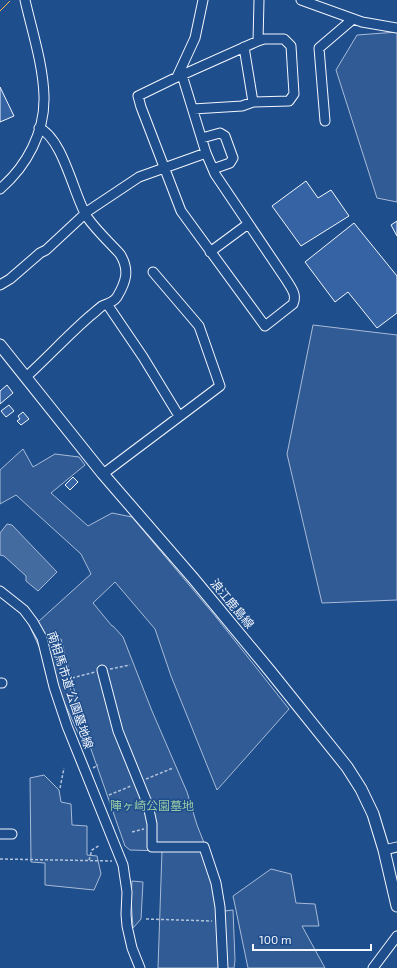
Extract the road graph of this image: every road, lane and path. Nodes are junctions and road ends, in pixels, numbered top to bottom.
1 (25, 0) edge
2 (203, 0) edge
3 (258, 0) edge
4 (301, 0) edge
5 (353, 19) junction
6 (397, 28) edge
7 (258, 41) junction
8 (244, 47) junction
9 (179, 76) junction
10 (253, 102) junction
11 (193, 109) junction
12 (325, 121) dead end
13 (39, 128) junction
14 (202, 138) junction
15 (206, 153) junction
16 (164, 168) junction
17 (213, 169) junction
18 (0, 189) edge
19 (86, 213) junction
20 (248, 224) junction
21 (210, 252) junction
22 (153, 272) dead end
23 (0, 285) edge
24 (107, 304) junction
25 (0, 345) edge
26 (26, 377) junction
27 (179, 416) junction
28 (102, 474) junction
29 (0, 591) edge
30 (102, 670) dead end
31 (98, 766) dead end
32 (64, 768) dead end
33 (90, 769) dead end
34 (60, 788) dead end
35 (152, 827) junction
36 (132, 832) dead end
37 (0, 834) edge
38 (12, 834) dead end
39 (100, 845) dead end
40 (397, 847) edge
41 (384, 850) junction
42 (0, 859) edge
43 (89, 860) junction
44 (122, 862) junction
45 (397, 906) edge
46 (146, 920) dead end
47 (221, 921) junction
48 (397, 936) edge
49 (140, 968) edge
50 (223, 968) edge
51 (372, 968) edge

1 - 13 street
2 - 9 street
3 - 7 street
4 - 5 street
5 - 6 street
5 - 12 street
7 - 8 street
7 - 10 street
8 - 9 street
8 - 10 street
9 - 11 street
9 - 16 street
10 - 11 street
11 - 14 street
13 - 18 street
13 - 19 street
14 - 15 street
14 - 17 street
15 - 16 street
15 - 17 street
16 - 19 street
16 - 21 street
17 - 20 street
19 - 23 street
19 - 24 street
20 - 21 street
20 - 21 street
22 - 27 street
24 - 26 street
24 - 27 street
25 - 26 main road, 浪江鹿島線
26 - 28 main road, 浪江鹿島線
27 - 28 street
28 - 41 main road, 浪江鹿島線
29 - 44 street, 南相馬市道 公園墓地線
30 - 35 street
31 - 33 path
32 - 34 path
35 - 36 path
35 - 47 street
37 - 38 street
39 - 43 path
40 - 41 street
41 - 45 main road, 浪江鹿島線
42 - 43 path
43 - 44 path
44 - 49 street, 南相馬市道 公園墓地線
46 - 47 path
47 - 50 street
48 - 51 street

